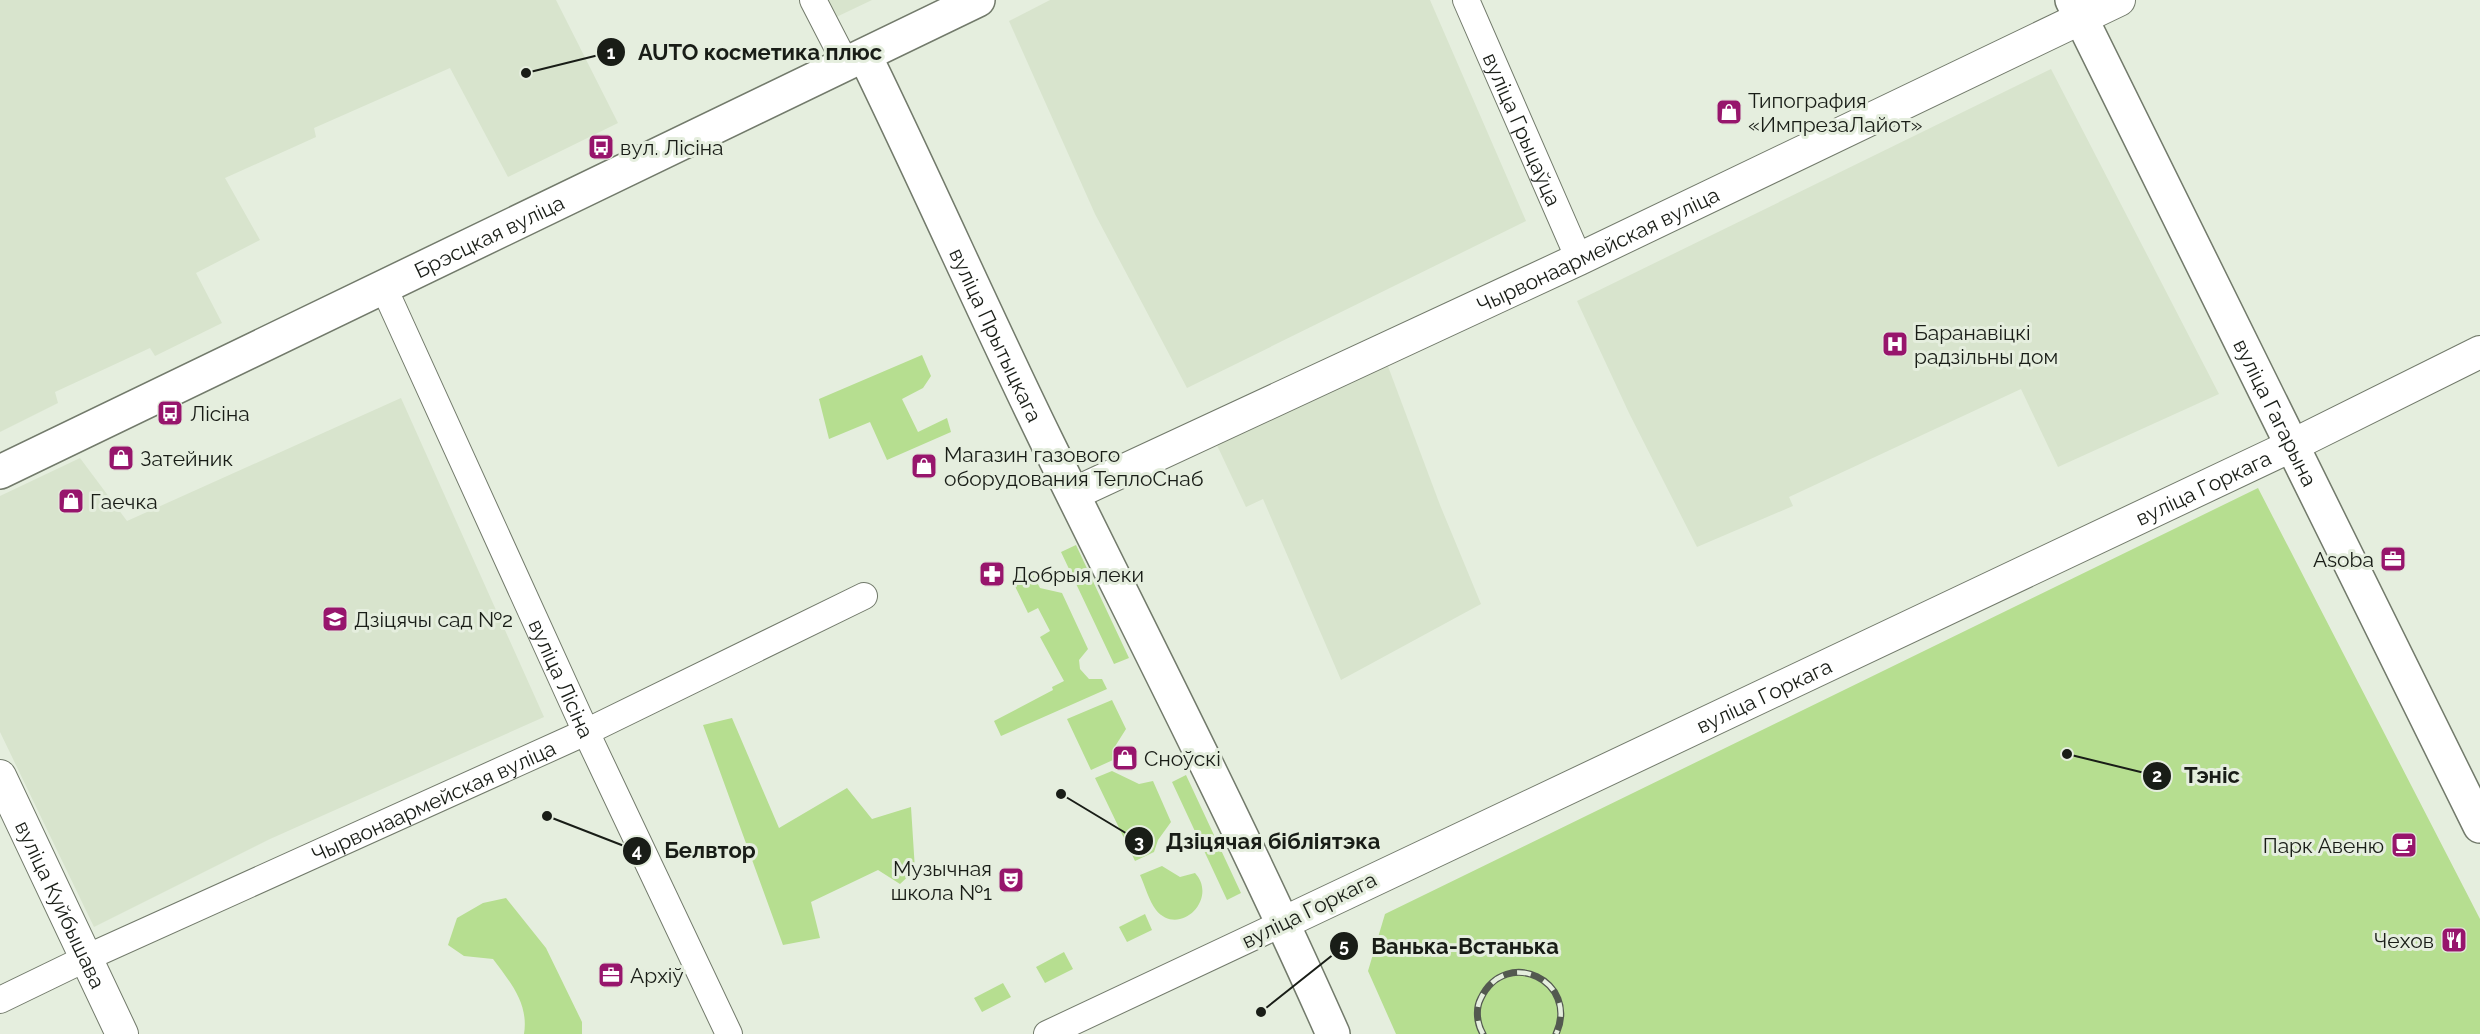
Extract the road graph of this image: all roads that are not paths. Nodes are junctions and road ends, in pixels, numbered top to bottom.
1 (813, 0) edge
2 (978, 0) edge
3 (1466, 0) edge
4 (2119, 0) edge
5 (2077, 9) edge
6 (856, 60) junction
7 (1579, 259) junction
8 (384, 288) junction
9 (2480, 352) edge
10 (2293, 445) junction
11 (0, 472) edge
12 (1073, 494) junction
13 (864, 596) dead end
14 (586, 732) junction
15 (0, 776) edge
16 (2480, 826) edge
17 (1283, 923) junction
18 (86, 958) junction
19 (0, 1000) edge
20 (122, 1034) edge
21 (729, 1034) edge
22 (1047, 1034) edge
23 (1333, 1034) edge

1 - 6 street, вуліца Прытыцкага
2 - 6 main road, Брэсцкая вуліца
3 - 7 street, вуліца Грыцаўца
4 - 5 street, Чырвонаармейская вуліца
5 - 7 street, Чырвонаармейская вуліца
5 - 10 main road, вуліца Гагарына
6 - 8 main road, Брэсцкая вуліца
6 - 12 main road, вуліца Прытыцкага
7 - 12 street, Чырвонаармейская вуліца
8 - 11 main road, Брэсцкая вуліца
8 - 14 street, вуліца Лісіна
9 - 10 street, вуліца Горкага
10 - 16 main road, вуліца Гагарына
10 - 17 street, вуліца Горкага
12 - 17 main road, вуліца Прытыцкага
13 - 14 street, Чырвонаармейская вуліца
14 - 18 street, Чырвонаармейская вуліца
14 - 21 street, вуліца Лісіна
15 - 18 street, вуліца Куйбышава
17 - 22 street, вуліца Горкага
17 - 23 main road, вуліца Прытыцкага
18 - 19 street, Чырвонаармейская вуліца
18 - 20 street, вуліца Куйбышава

